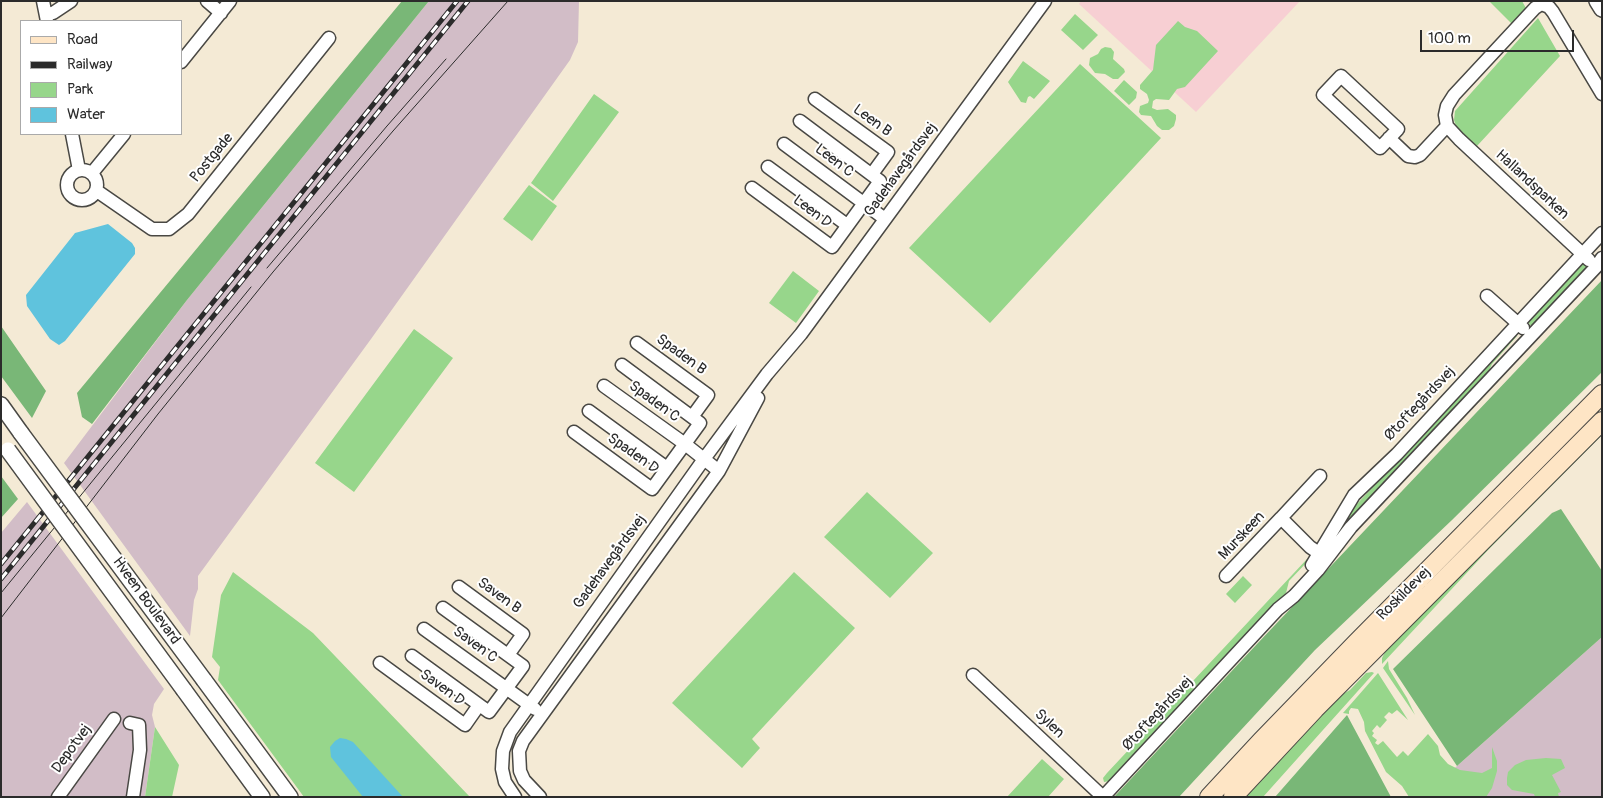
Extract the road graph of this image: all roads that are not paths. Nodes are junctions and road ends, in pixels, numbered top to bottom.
1 (43, 1) edge
2 (71, 1) edge
3 (207, 1) edge
4 (230, 1) edge
5 (1045, 1) edge
6 (1597, 1) edge
7 (1540, 3) edge
8 (1602, 9) edge
9 (221, 13) junction
10 (46, 18) edge
11 (329, 38) dead end
12 (182, 61) edge
13 (1602, 94) edge
14 (815, 99) dead end
15 (800, 121) dead end
16 (1447, 126) junction
17 (72, 135) edge
18 (123, 135) edge
19 (1389, 138) junction
20 (784, 144) dead end
21 (768, 167) dead end
22 (86, 172) junction
23 (872, 174) junction
24 (752, 188) dead end
25 (97, 190) junction
26 (864, 203) junction
27 (885, 219) junction
28 (847, 226) junction
29 (1602, 233) edge
30 (1582, 254) junction
31 (1599, 262) edge
32 (1486, 296) dead end
33 (1518, 324) junction
34 (1530, 335) junction
35 (637, 343) dead end
36 (782, 358) junction
37 (622, 365) dead end
38 (604, 386) dead end
39 (1602, 394) edge
40 (1, 405) edge
41 (589, 411) dead end
42 (692, 417) junction
43 (1602, 421) edge
44 (574, 432) dead end
45 (685, 444) junction
46 (4, 446) edge
47 (704, 459) junction
48 (667, 468) junction
49 (719, 471) junction
50 (1320, 476) dead end
51 (1281, 518) junction
52 (1323, 556) junction
53 (1226, 576) dead end
54 (459, 587) dead end
55 (443, 608) dead end
56 (424, 629) dead end
57 (508, 655) junction
58 (412, 656) dead end
59 (380, 663) dead end
60 (973, 675) dead end
61 (507, 688) junction
62 (529, 704) junction
63 (479, 705) junction
64 (543, 714) junction
65 (114, 719) dead end
66 (130, 723) dead end
67 (58, 797) edge
68 (133, 797) edge
69 (262, 797) edge
70 (290, 797) edge
71 (515, 797) edge
72 (540, 797) edge
73 (1103, 797) edge
74 (1209, 797) edge
75 (1233, 797) edge

1 - 10 street
2 - 10 street
3 - 9 street
4 - 9 street
5 - 27 street, Gadehavegårdsvej
6 - 8 street
7 - 13 street
7 - 16 street
9 - 12 street
11 - 25 street, Postgade
14 - 23 street, Leen B
15 - 23 street
16 - 19 street
16 - 30 street, Hallandsparken
17 - 22 street
18 - 22 street
19 - 19 street
20 - 26 street, Leen C
21 - 28 street, Leen D
22 - 25 street
22 - 25 street
23 - 26 street
24 - 28 street, Leen D
26 - 27 street, Leen C
26 - 28 street, Leen D
27 - 36 street, Gadehavegårdsvej
29 - 30 street, Øtoftegårdsvej
30 - 31 street, Hallandsparken
30 - 33 street, Øtoftegårdsvej
31 - 34 street, Øtoftegårdsvej
32 - 33 street
33 - 34 street
33 - 52 street, Øtoftegårdsvej
34 - 52 street, Øtoftegårdsvej
35 - 42 street, Spaden B
36 - 47 street, Gadehavegårdsvej
36 - 49 street, Gadehavegårdsvej
37 - 42 street
38 - 45 street, Spaden C
39 - 74 main road, Roskildevej
40 - 70 street, Hveen Boulevard, bridge
41 - 48 street, Spaden D
42 - 45 street
43 - 75 main road, Roskildevej
44 - 48 street, Spaden D
45 - 47 street, Spaden C
45 - 48 street, Spaden D
46 - 69 street, Hveen Boulevard, bridge
47 - 49 street, Spaden C
47 - 62 street, Gadehavegårdsvej
49 - 64 street, Gadehavegårdsvej
50 - 51 street, Murskeen
51 - 52 street, Murskeen
51 - 53 street, Murskeen
52 - 73 street, Øtoftegårdsvej
54 - 57 street, Saven B
55 - 57 street
56 - 61 street, Saven C
57 - 61 street
58 - 63 street, Saven D
59 - 63 street, Saven D
60 - 73 street, Sylen
61 - 62 street, Saven C
61 - 63 street, Saven D
62 - 64 street, Saven C
62 - 71 street, Gadehavegårdsvej
64 - 72 street, Gadehavegårdsvej
65 - 67 street, Depotvej
66 - 68 street

